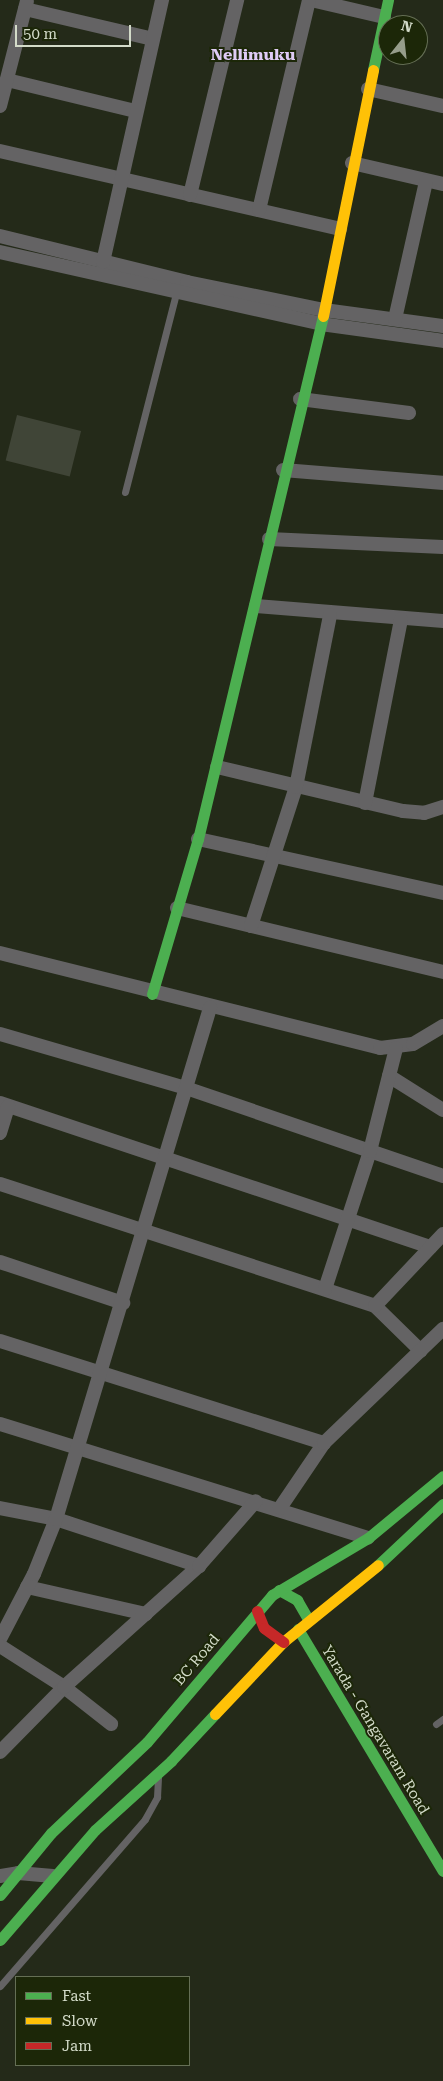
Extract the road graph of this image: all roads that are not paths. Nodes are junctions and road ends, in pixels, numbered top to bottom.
1 (162, 0) edge
2 (238, 0) edge
3 (310, 0) edge
4 (388, 0) edge
5 (27, 4) edge
6 (385, 15) edge
7 (378, 17) edge
8 (153, 40) junction
9 (378, 45) edge
10 (7, 80) junction
11 (368, 89) junction
12 (443, 105) edge
13 (0, 106) edge
14 (136, 111) junction
15 (0, 150) edge
16 (352, 163) junction
17 (120, 180) junction
18 (426, 180) junction
19 (443, 184) edge
20 (190, 195) junction
21 (259, 210) junction
22 (340, 229) junction
23 (0, 236) edge
24 (0, 252) edge
25 (102, 262) junction
26 (176, 294) junction
27 (324, 310) junction
28 (395, 319) junction
29 (321, 324) junction
30 (443, 326) edge
31 (443, 340) edge
32 (300, 399) junction
33 (409, 413) dead end
34 (283, 470) junction
35 (443, 483) edge
36 (125, 492) dead end
37 (269, 538) junction
38 (443, 547) edge
39 (256, 606) junction
40 (330, 615) junction
41 (401, 620) junction
42 (443, 621) edge
43 (217, 767) junction
44 (296, 787) junction
45 (365, 803) junction
46 (443, 807) edge
47 (198, 839) junction
48 (276, 856) junction
49 (443, 893) edge
50 (177, 908) junction
51 (251, 926) junction
52 (0, 953) edge
53 (443, 972) edge
54 (152, 994) junction
55 (210, 1008) junction
56 (443, 1026) edge
57 (0, 1034) edge
58 (396, 1048) junction
59 (389, 1076) junction
60 (186, 1088) junction
61 (4, 1105) edge
62 (443, 1110) edge
63 (0, 1133) edge
64 (370, 1152) junction
65 (167, 1158) junction
66 (443, 1176) edge
67 (0, 1184) edge
68 (347, 1219) junction
69 (146, 1233) junction
70 (443, 1234) edge
71 (432, 1247) junction
72 (0, 1262) edge
73 (325, 1290) junction
74 (123, 1303) junction
75 (375, 1306) junction
76 (443, 1329) edge
77 (0, 1341) edge
78 (421, 1350) junction
79 (103, 1371) junction
80 (0, 1424) edge
81 (324, 1443) junction
82 (79, 1447) junction
83 (443, 1476) edge
84 (256, 1501) junction
85 (443, 1504) edge
86 (0, 1508) edge
87 (280, 1508) junction
88 (56, 1519) junction
89 (368, 1538) junction
90 (199, 1566) junction
91 (27, 1587) junction
92 (279, 1590) junction
93 (257, 1612) junction
94 (146, 1614) junction
95 (308, 1619) junction
96 (298, 1629) junction
97 (0, 1639) edge
98 (283, 1642) junction
99 (0, 1646) edge
100 (64, 1688) junction
101 (443, 1719) edge
102 (111, 1724) dead end
103 (436, 1724) dead end
104 (0, 1752) edge
105 (157, 1773) junction
106 (443, 1871) edge
107 (18, 1873) junction
108 (0, 1876) edge
109 (53, 1876) junction
110 (0, 1895) edge
111 (0, 1940) edge
112 (0, 1986) edge

1 - 8 street
2 - 20 street
3 - 7 street
3 - 21 street
4 - 6 street
5 - 8 street
5 - 10 street
8 - 14 street
9 - 11 street
10 - 13 street
10 - 14 street
11 - 12 street
11 - 16 street
14 - 17 street
15 - 17 street
16 - 18 street
16 - 22 street
17 - 20 street
17 - 25 street
18 - 19 street
18 - 28 street
20 - 21 street
21 - 22 street
22 - 27 street
23 - 25 street
24 - 26 street
25 - 27 street
26 - 29 street
26 - 36 lane
27 - 28 street
27 - 29 street
28 - 30 street
29 - 31 street
29 - 32 street
32 - 33 street
32 - 34 street
34 - 35 street
34 - 37 street
37 - 38 street
37 - 39 street
39 - 40 street
39 - 43 street
40 - 41 street
40 - 44 street
41 - 42 street
41 - 45 street
43 - 44 street
43 - 47 street
44 - 45 street
44 - 48 street
45 - 46 street
47 - 48 street
47 - 50 street
48 - 49 street
48 - 51 street
50 - 51 street
50 - 54 street
51 - 53 street
52 - 54 street
54 - 55 street
55 - 58 street
55 - 60 street
56 - 58 street
57 - 60 street
58 - 59 street
59 - 62 street
59 - 64 street
60 - 64 street
60 - 65 street
61 - 63 street
61 - 65 street
64 - 66 street
64 - 68 street
65 - 68 street
65 - 69 street
67 - 69 street
68 - 71 street
68 - 73 street
69 - 73 street
69 - 74 street
70 - 71 street
71 - 75 street
72 - 74 street
73 - 75 street
74 - 79 street
75 - 78 street
76 - 78 street
77 - 79 street
78 - 81 street
79 - 81 street
79 - 82 street
80 - 82 street
81 - 87 street
82 - 84 street
82 - 88 street
83 - 89 street, BC Road
84 - 87 street
84 - 90 street
85 - 95 street
86 - 88 street
87 - 89 street
88 - 90 street
88 - 91 street
89 - 92 street, BC Road
90 - 94 street
91 - 94 street
91 - 97 street
92 - 93 street, BC Road
92 - 95 street
93 - 98 street
93 - 107 street, BC Road
94 - 100 street
95 - 96 street
96 - 98 street
96 - 106 street, Yarada - Gangavaram Road
98 - 105 street
99 - 100 street
100 - 102 street
100 - 104 street
101 - 103 lane
105 - 109 street
105 - 112 lane
107 - 108 street
107 - 109 street
107 - 110 street, BC Road
109 - 111 street

